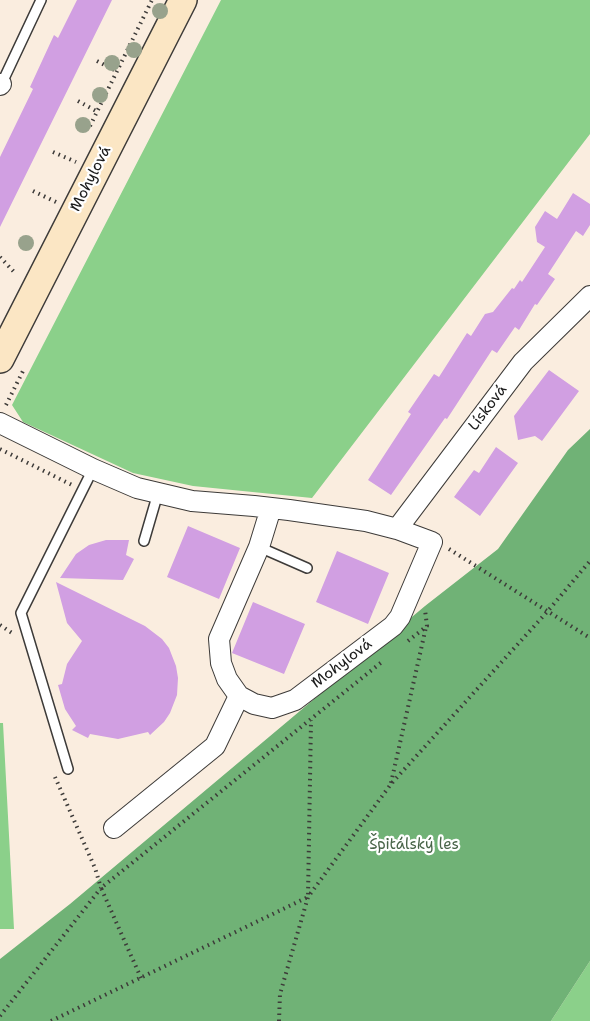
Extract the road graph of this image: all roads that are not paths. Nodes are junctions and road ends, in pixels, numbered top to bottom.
1 (41, 0) edge
2 (183, 0) edge
3 (0, 86) edge
4 (590, 296) edge
5 (0, 359) edge
6 (0, 423) edge
7 (93, 469) junction
8 (158, 493) junction
9 (271, 508) junction
10 (397, 529) junction
11 (144, 541) dead end
12 (259, 547) junction
13 (307, 568) dead end
14 (239, 696) junction
15 (68, 768) dead end
16 (114, 828) dead end

1 - 3 lane
2 - 5 street, Mohylová
4 - 10 street, Lísková
6 - 7 street
7 - 8 street
7 - 15 lane
8 - 9 street
8 - 11 lane
9 - 10 street
9 - 12 street
10 - 14 street, Mohylová
12 - 13 lane
12 - 14 street
14 - 16 street

